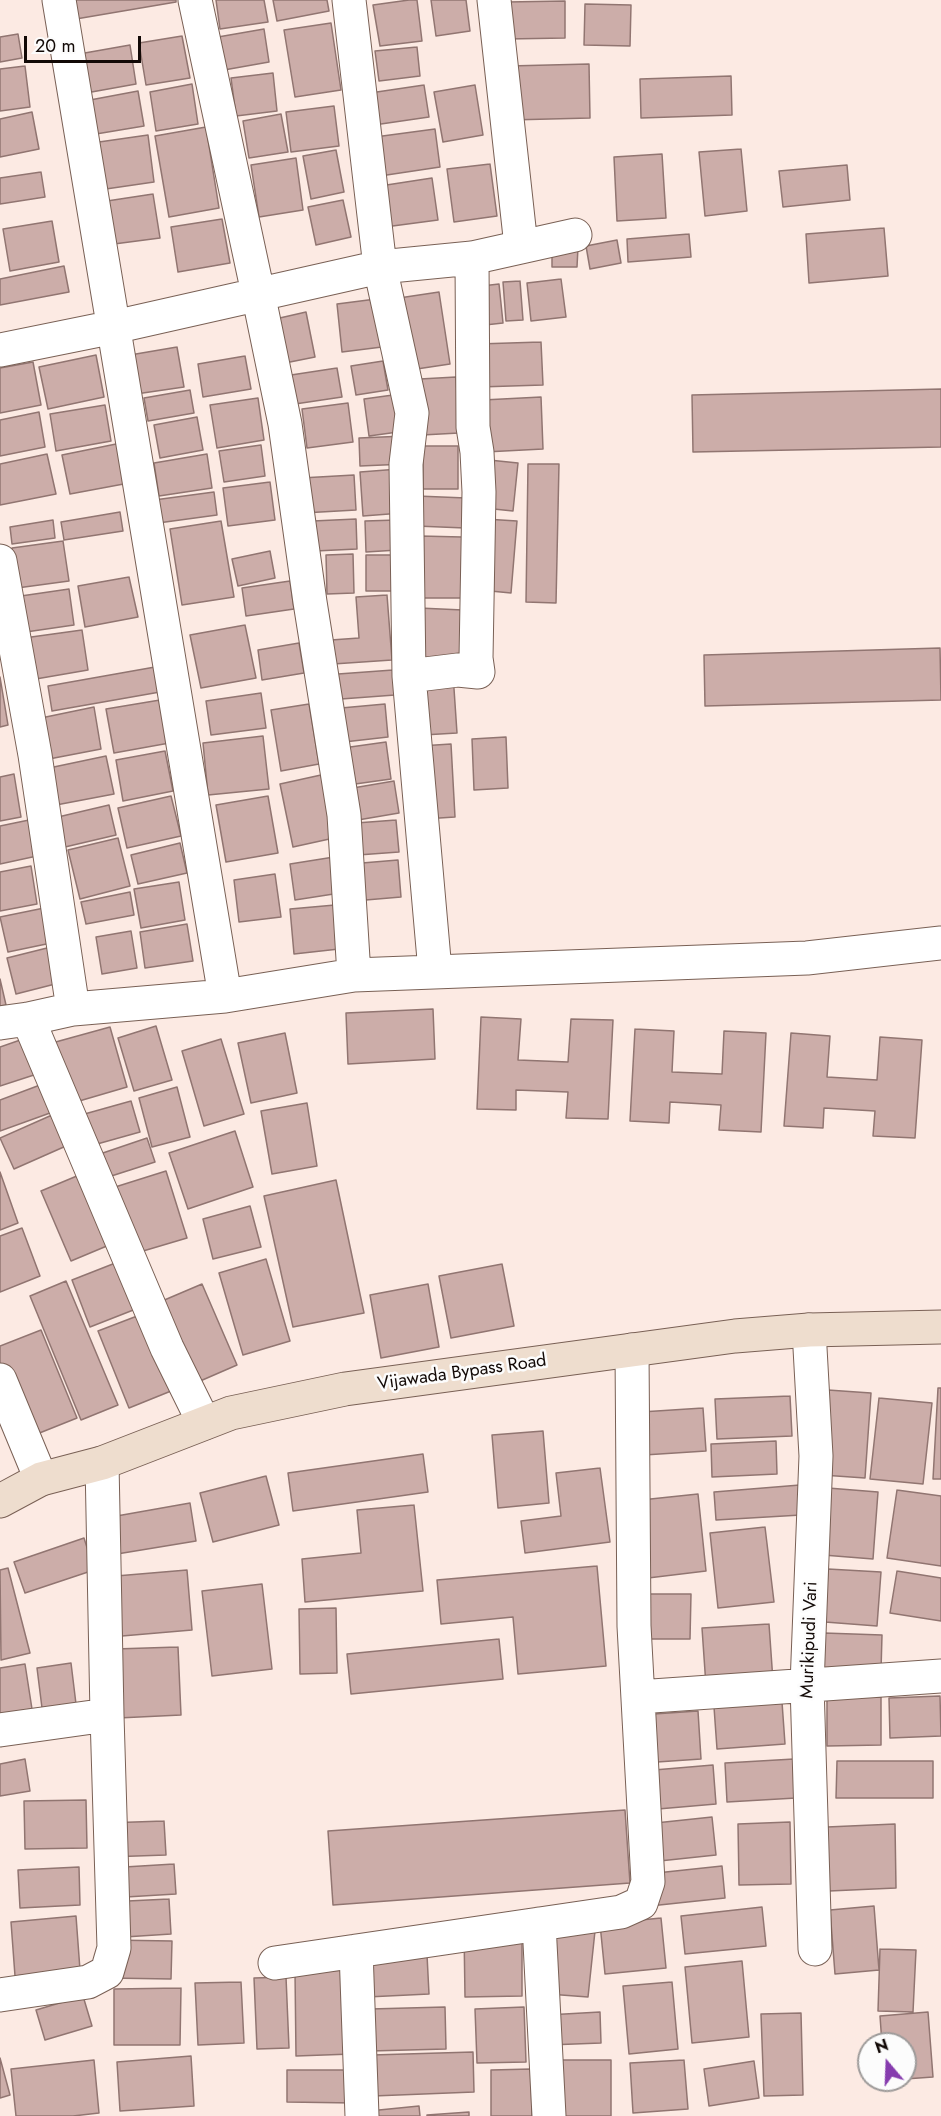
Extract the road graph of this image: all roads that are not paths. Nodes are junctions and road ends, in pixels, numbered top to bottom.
1 (59, 0) edge
2 (195, 0) edge
3 (349, 0) edge
4 (494, 0) edge
5 (575, 235) dead end
6 (521, 246) junction
7 (472, 258) junction
8 (380, 267) junction
9 (258, 293) junction
10 (114, 327) junction
11 (0, 350) edge
12 (0, 561) edge
13 (409, 676) junction
14 (941, 943) edge
15 (435, 971) junction
16 (354, 975) junction
17 (225, 996) junction
18 (74, 1009) junction
19 (14, 1021) edge
20 (941, 1327) edge
21 (809, 1330) junction
22 (632, 1350) junction
23 (0, 1380) edge
24 (204, 1423) junction
25 (102, 1462) junction
26 (41, 1479) junction
27 (0, 1501) edge
28 (941, 1676) edge
29 (807, 1685) junction
30 (638, 1697) junction
31 (107, 1715) junction
32 (0, 1730) edge
33 (539, 1924) junction
34 (815, 1949) dead end
35 (356, 1951) junction
36 (275, 1963) dead end
37 (0, 1995) edge
38 (362, 2116) edge
39 (549, 2116) edge

1 - 10 street
2 - 9 street
3 - 8 street
4 - 6 street
5 - 6 street
6 - 7 street
7 - 8 street
7 - 13 street
8 - 9 street
8 - 13 street
9 - 10 street
9 - 16 street
10 - 11 street
10 - 17 street
12 - 18 street
13 - 15 street
14 - 15 street
15 - 16 street
16 - 17 street
17 - 18 street
18 - 19 street
19 - 24 street
20 - 21 main road, Vijawada Bypass Road
21 - 22 main road, Vijawada Bypass Road
21 - 29 street, Murikipudi Vari
22 - 24 main road, Vijawada Bypass Road
22 - 30 street
23 - 26 street
24 - 25 main road, Vijawada Bypass Road
25 - 26 main road, Vijawada Bypass Road
25 - 31 street
26 - 27 main road, Vijawada Bypass Road
28 - 29 street
29 - 30 street
29 - 34 street, Murikipudi Vari
30 - 33 street
31 - 32 street
31 - 37 street
33 - 35 street
33 - 39 street
35 - 36 street
35 - 38 street

